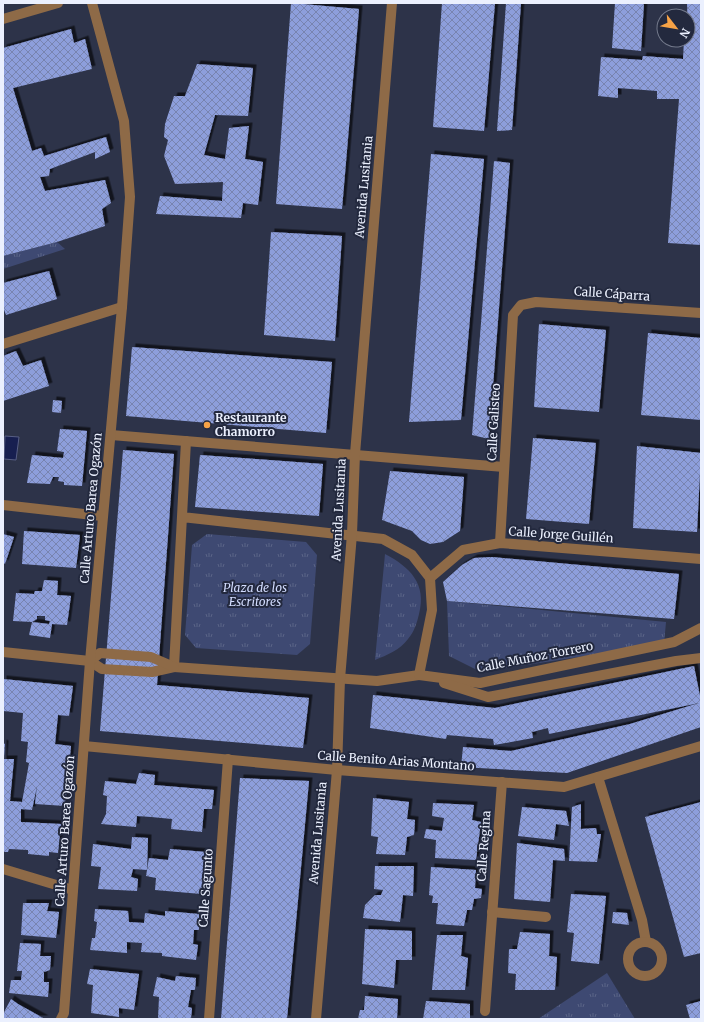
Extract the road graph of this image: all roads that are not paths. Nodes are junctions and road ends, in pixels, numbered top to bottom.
1 (58, 3) edge
2 (92, 3) edge
3 (392, 3) edge
4 (3, 19) edge
5 (521, 305) joint
6 (122, 307) junction
7 (701, 313) edge
8 (3, 344) edge
9 (110, 435) junction
10 (186, 441) junction
11 (355, 454) junction
12 (504, 467) junction
13 (3, 505) edge
14 (102, 516) junction
15 (182, 517) junction
16 (352, 534) junction
17 (500, 543) junction
18 (701, 559) edge
19 (430, 578) junction
20 (701, 628) edge
21 (3, 652) edge
22 (701, 658) edge
23 (90, 661) junction
24 (174, 668) junction
25 (419, 675) junction
26 (340, 679) junction
27 (84, 746) junction
28 (701, 746) edge
29 (228, 760) junction
30 (337, 770) junction
31 (598, 777) junction
32 (502, 782) junction
33 (3, 869) edge
34 (74, 890) junction
35 (492, 912) junction
36 (546, 917) dead end
37 (646, 942) dead end
38 (485, 1011) dead end
39 (61, 1019) edge
40 (209, 1019) edge
41 (316, 1019) edge

1 - 4 street
2 - 6 street, Calle Arturo Barea Ogazón
3 - 11 street, Avenida Lusitania
5 - 7 street, Calle Cáparra
5 - 12 street, Calle Galisteo
6 - 8 street
6 - 9 street, Calle Arturo Barea Ogazón
9 - 10 street
9 - 14 street, Calle Arturo Barea Ogazón
10 - 11 street
10 - 15 street
11 - 12 street
11 - 16 street, Avenida Lusitania
12 - 17 street, Calle Galisteo
13 - 14 street
14 - 23 street, Calle Arturo Barea Ogazón
15 - 16 street
15 - 24 street
16 - 19 street
16 - 26 street, Avenida Lusitania
17 - 18 street, Calle Jorge Guillén
17 - 19 street, Calle Jorge Guillén
19 - 25 street
20 - 25 street, Calle Muñoz Torrero
21 - 23 street
22 - 25 street
23 - 24 street
23 - 24 street
23 - 27 street, Calle Arturo Barea Ogazón
24 - 26 street
25 - 26 street
26 - 30 street, Avenida Lusitania
27 - 29 street, Calle Benito Arias Montano
27 - 34 street, Calle Arturo Barea Ogazón
28 - 31 street, Calle Benito Arias Montano
29 - 30 street, Calle Benito Arias Montano
29 - 40 street, Calle Sagunto
30 - 32 street, Calle Benito Arias Montano
30 - 41 street, Avenida Lusitania
31 - 32 street, Calle Benito Arias Montano
31 - 37 street
32 - 35 street, Calle Regina
33 - 34 street
34 - 39 street, Calle Arturo Barea Ogazón
35 - 36 street
35 - 38 street, Calle Regina

